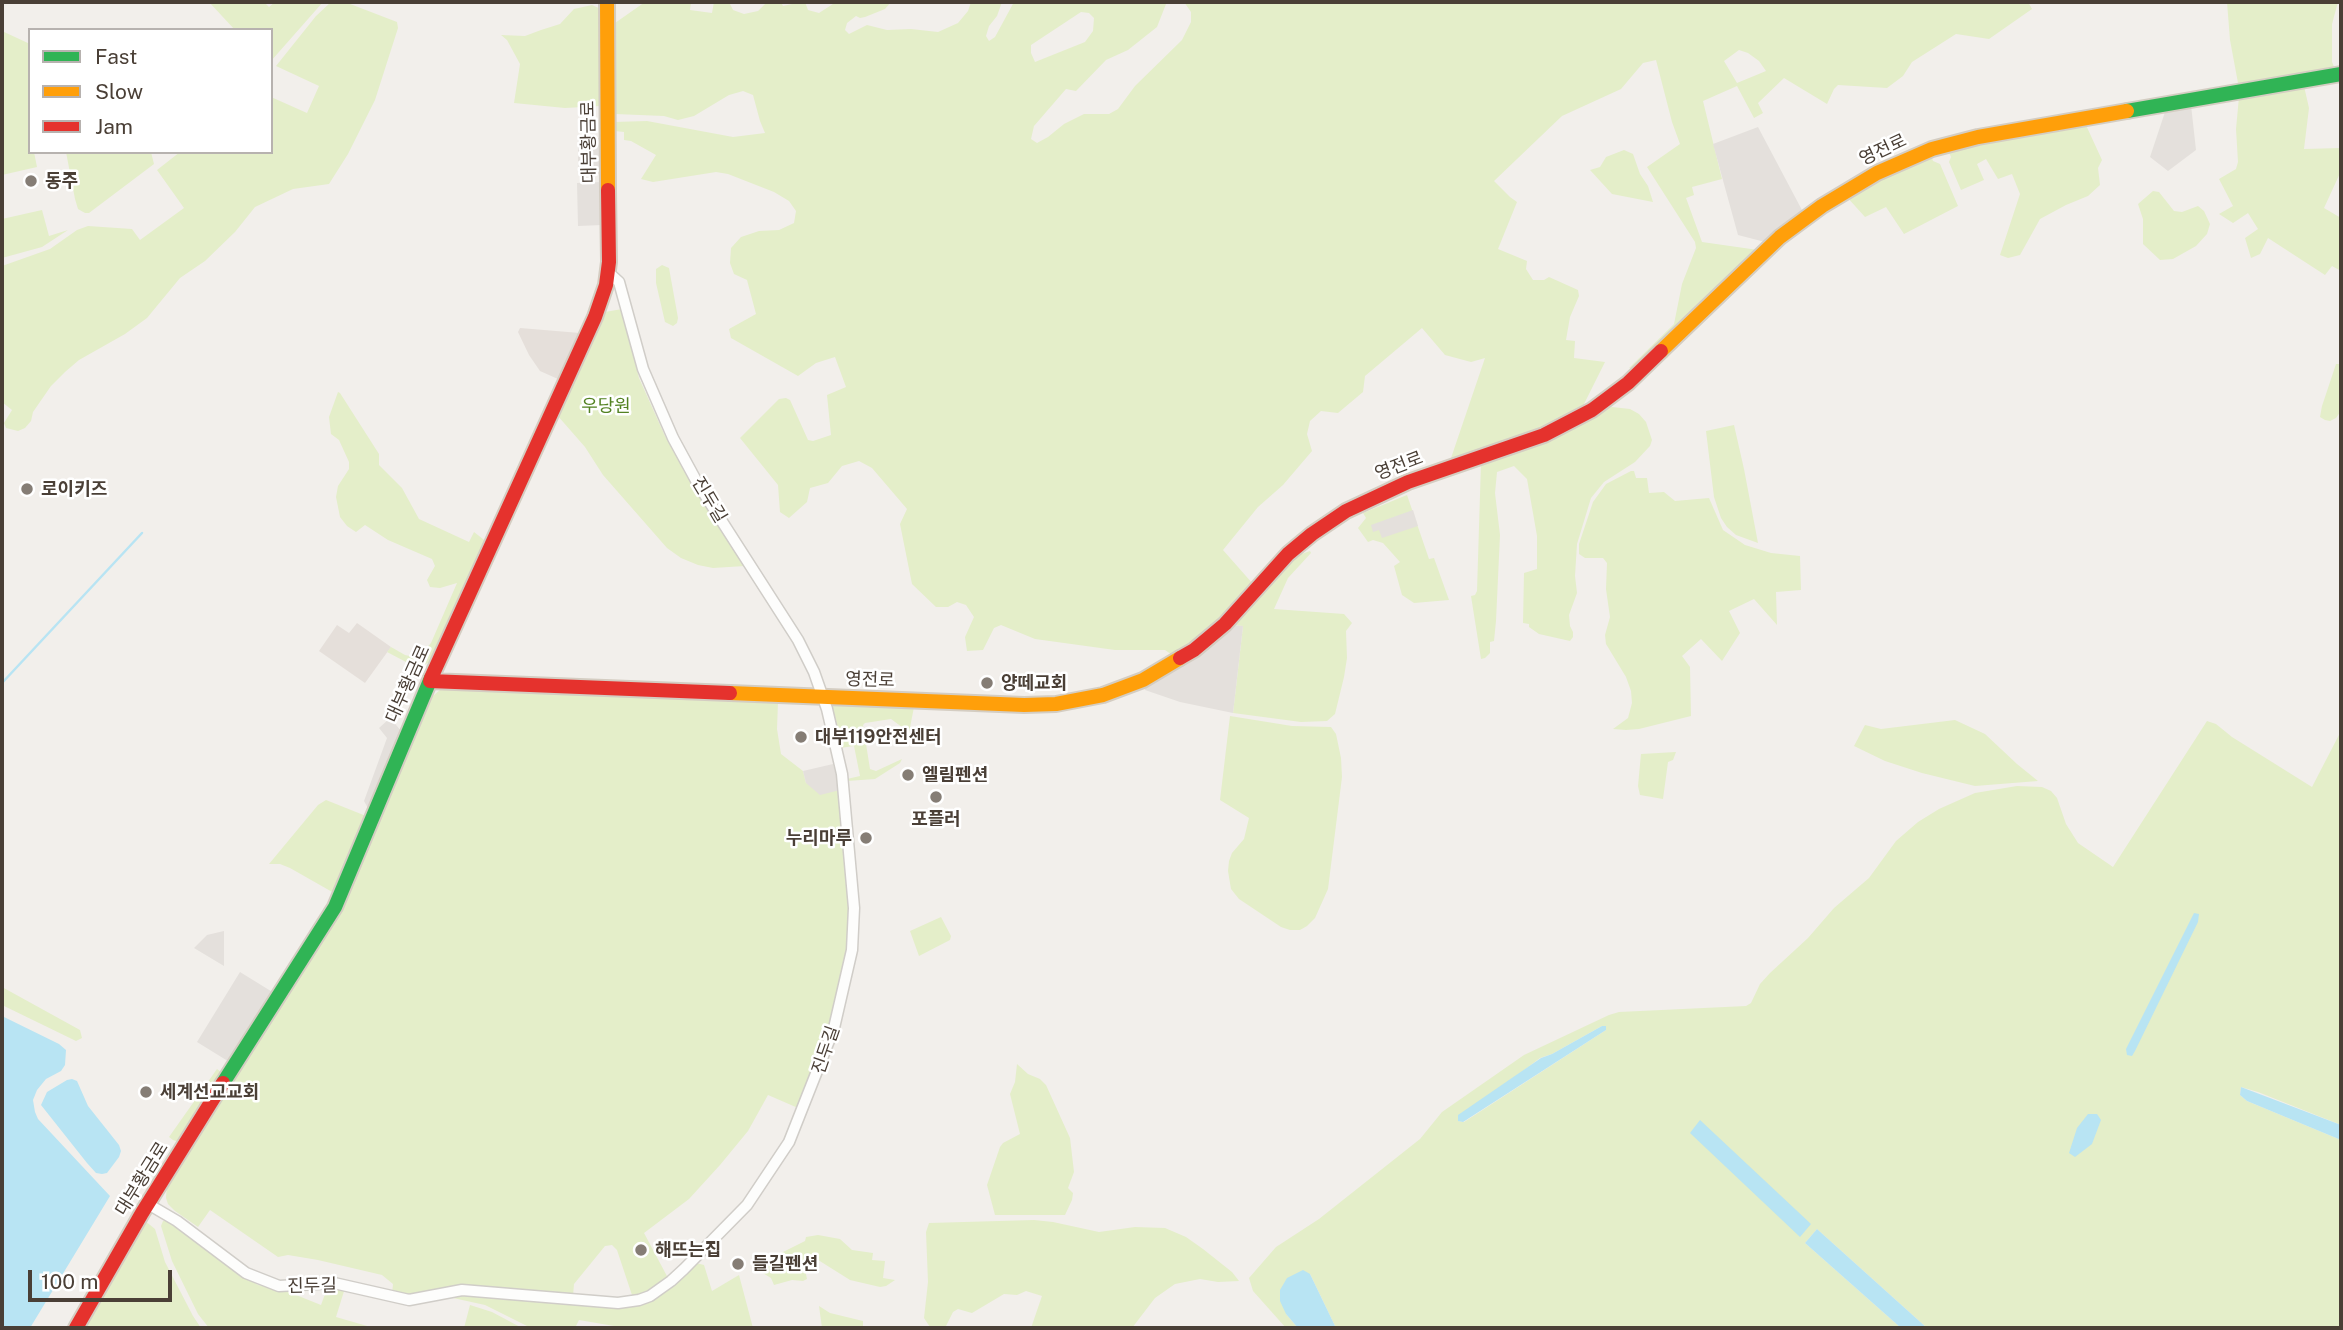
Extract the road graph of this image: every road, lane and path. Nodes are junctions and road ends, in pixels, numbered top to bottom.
1 (607, 2) edge
2 (2341, 74) edge
3 (608, 272) junction
4 (430, 681) junction
5 (823, 698) junction
6 (148, 1204) junction
7 (76, 1328) edge

1 - 3 street, 대부황금로
2 - 5 street, 영전로
3 - 4 street, 대부황금로
3 - 5 street, 진두길
4 - 5 street, 영전로
4 - 6 street, 대부황금로
5 - 6 street, 진두길
6 - 7 street, 대부황금로

